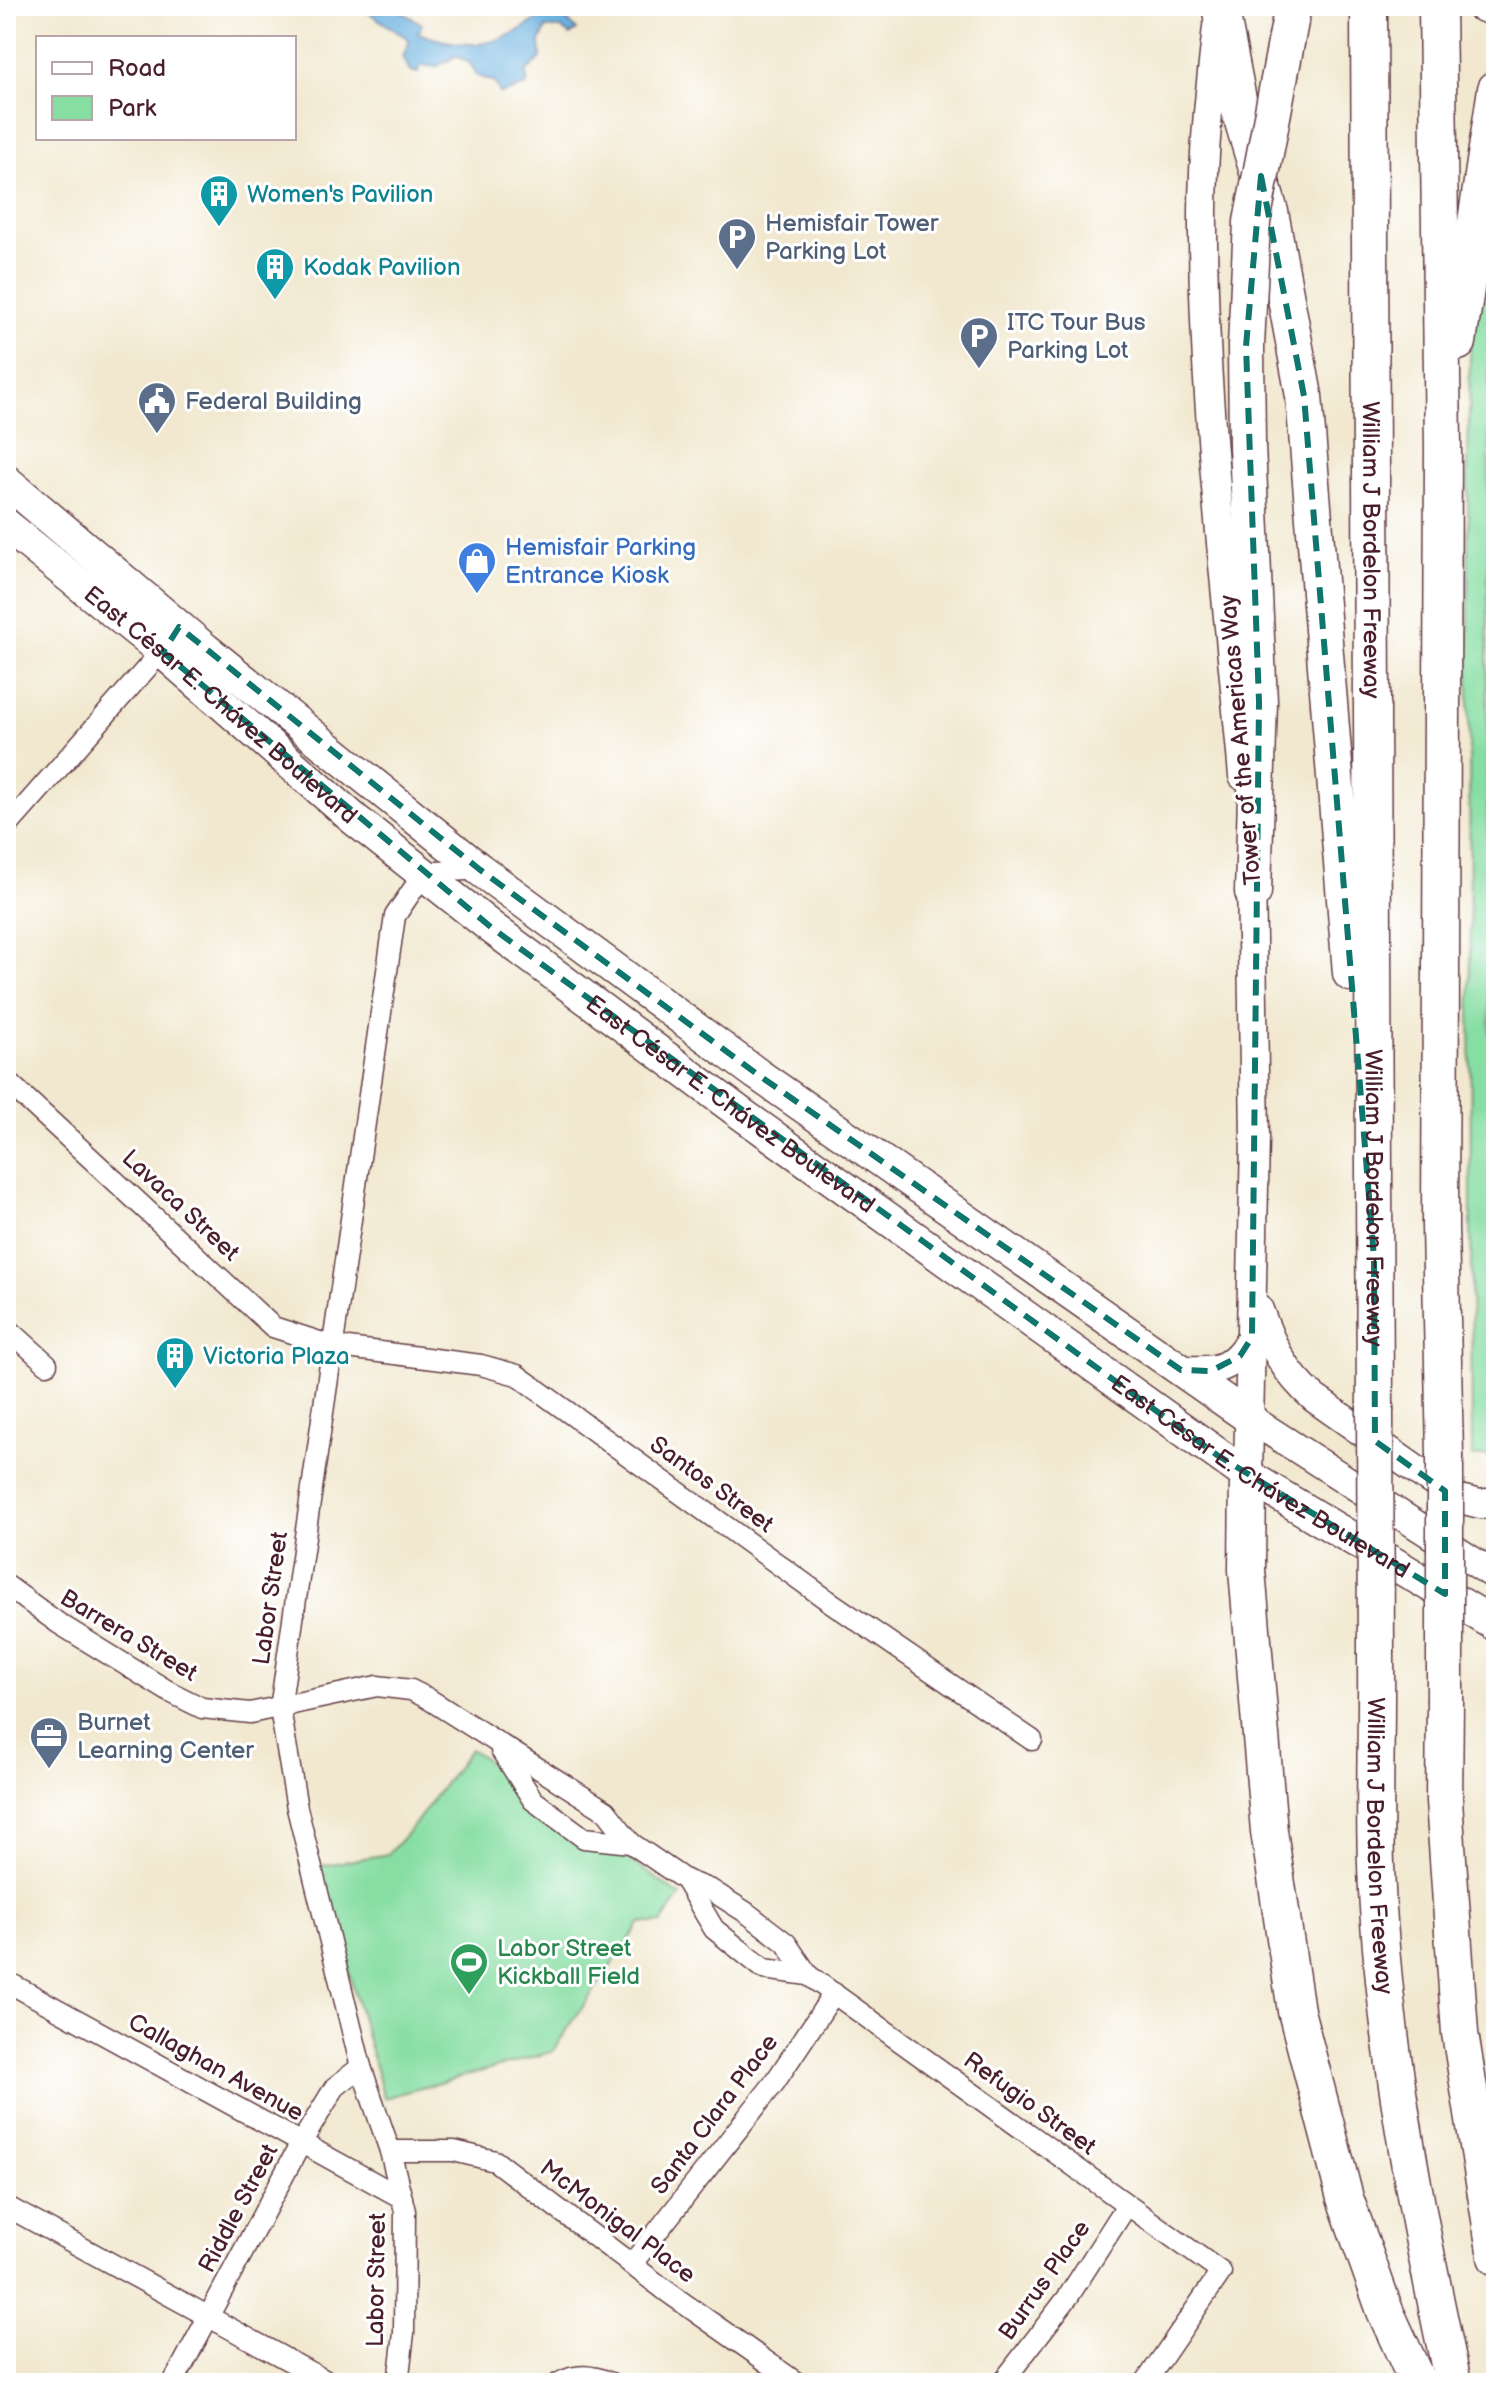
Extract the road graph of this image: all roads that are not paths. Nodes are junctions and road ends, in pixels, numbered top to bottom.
1 (1220, 6) edge
2 (1293, 6) edge
3 (1369, 6) edge
4 (1437, 6) edge
5 (1479, 6) edge
6 (1496, 13) edge
7 (1496, 89) edge
8 (1443, 446) junction
9 (6, 481) edge
10 (6, 525) edge
11 (171, 640) junction
12 (6, 828) edge
13 (479, 869) junction
14 (424, 873) junction
15 (1253, 892) junction
16 (6, 1080) edge
17 (1374, 1258) junction
18 (1252, 1290) junction
19 (1118, 1326) junction
20 (6, 1327) edge
21 (1252, 1337) junction
22 (332, 1346) junction
23 (47, 1364) dead end
24 (1091, 1364) junction
25 (1181, 1370) junction
26 (1251, 1419) junction
27 (1248, 1476) junction
28 (1496, 1502) edge
29 (1496, 1576) edge
30 (6, 1585) edge
31 (1496, 1625) edge
32 (280, 1709) junction
33 (1032, 1740) dead end
34 (496, 1743) junction
35 (631, 1843) junction
36 (685, 1880) junction
37 (808, 1975) junction
38 (6, 1981) edge
39 (834, 1993) junction
40 (361, 2067) junction
41 (301, 2143) junction
42 (390, 2151) junction
43 (402, 2198) junction
44 (1127, 2205) junction
45 (6, 2206) edge
46 (1496, 2257) edge
47 (631, 2265) junction
48 (209, 2317) junction
49 (173, 2383) edge
50 (330, 2383) edge
51 (398, 2383) edge
52 (559, 2383) edge
53 (611, 2383) edge
54 (797, 2383) edge
55 (1002, 2383) edge
56 (1145, 2383) edge
57 (1418, 2383) edge
58 (1453, 2383) edge

1 - 15 main road, Tower of the Americas Way
1 - 17 highway
2 - 15 highway, bridge
3 - 17 highway, William J Bordelon Freeway
4 - 8 highway
5 - 6 main road
7 - 8 highway
8 - 46 highway, bridge
9 - 11 main road, East César E. Chávez Boulevard
10 - 11 main road, East César E. Chávez Boulevard
11 - 12 street
11 - 13 main road, East César E. Chávez Boulevard
11 - 14 main road, East César E. Chávez Boulevard
13 - 14 street
13 - 19 main road, East César E. Chávez Boulevard
14 - 22 street, Labor Street
14 - 24 main road, East César E. Chávez Boulevard
15 - 18 main road, Tower of the Americas Way
16 - 22 street, Lavaca Street
17 - 58 highway, William J Bordelon Freeway, bridge
18 - 21 main road, Tower of the Americas Way
18 - 28 main road
19 - 24 main road
19 - 25 main road, East César E. Chávez Boulevard
20 - 23 street
21 - 25 main road
21 - 26 main road, Tower of the Americas Way
22 - 32 street, Labor Street
22 - 33 street, Santos Street
24 - 27 main road, East César E. Chávez Boulevard
25 - 26 main road, East César E. Chávez Boulevard
26 - 27 main road, Tower of the Americas Way
26 - 29 main road, East César E. Chávez Boulevard
27 - 31 main road, East César E. Chávez Boulevard
27 - 57 highway
30 - 32 street, Barrera Street
32 - 34 street, Refugio Street
32 - 40 street, Labor Street
34 - 35 street, Refugio Street
34 - 35 street, Refugio Street
35 - 36 street, Refugio Street
36 - 37 street, Refugio Street
36 - 37 street, Refugio Street
37 - 39 street, Refugio Street
38 - 41 street, Callaghan Avenue
39 - 44 street, Refugio Street
39 - 47 street, Santa Clara Place
40 - 41 street, Riddle Street
40 - 42 street, Labor Street
41 - 43 street, Callaghan Avenue
41 - 48 street, Riddle Street
42 - 43 street, Labor Street
42 - 47 street, McMonigal Place
43 - 51 street, Labor Street
44 - 55 street, Burrus Place
44 - 56 street, Refugio Street
45 - 48 street
47 - 54 street, McMonigal Place
48 - 49 street, Riddle Street
48 - 50 street
52 - 53 street

